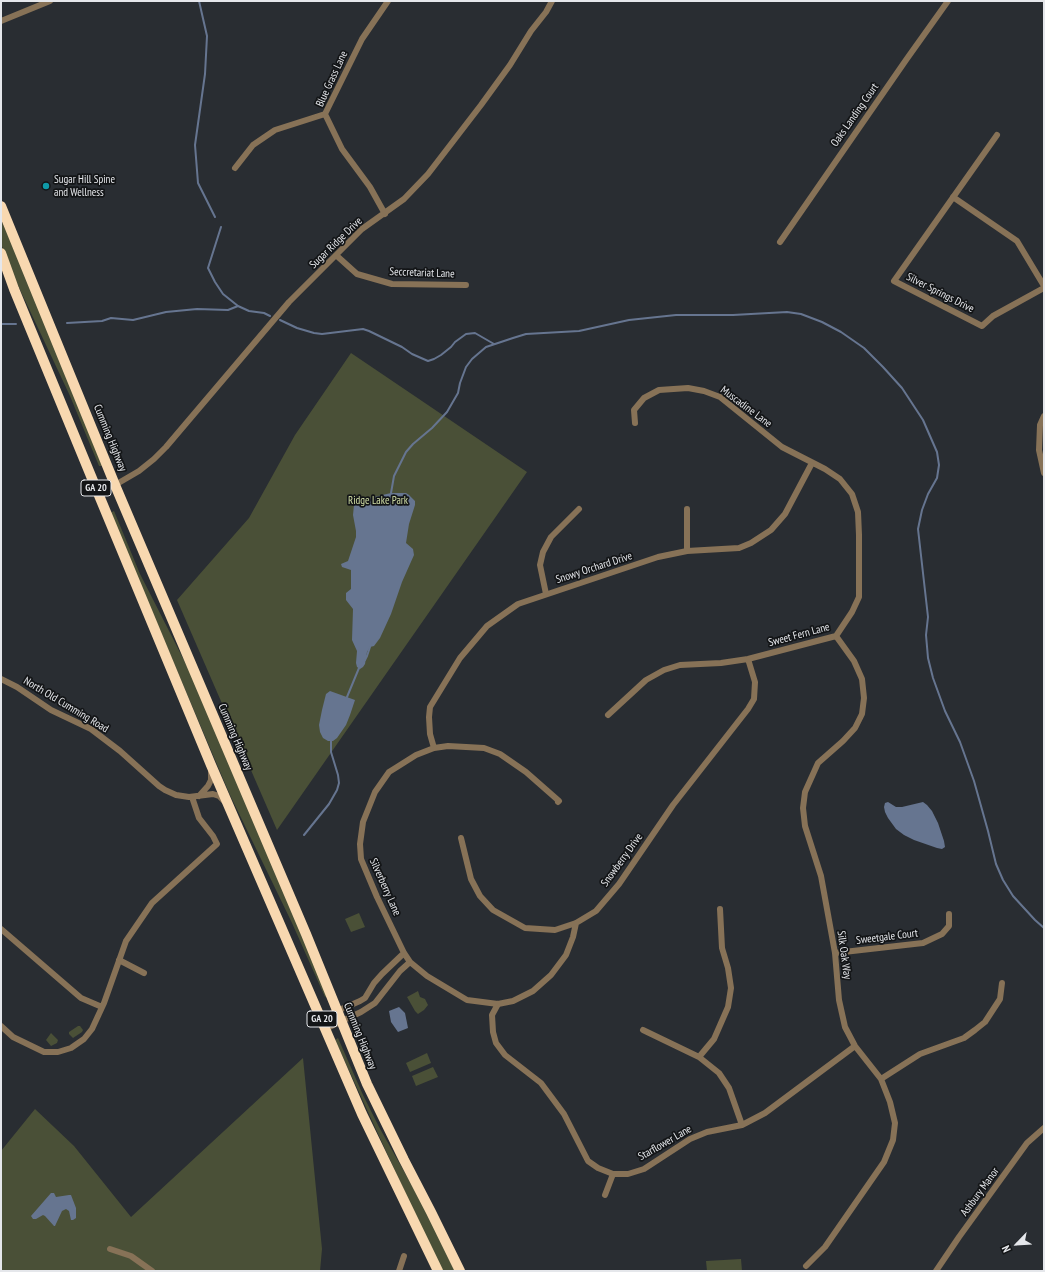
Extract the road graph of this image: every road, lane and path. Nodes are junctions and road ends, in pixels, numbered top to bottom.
1 (50, 1) edge
2 (388, 1) edge
3 (552, 1) edge
4 (948, 1) edge
5 (1, 21) edge
6 (325, 114) junction
7 (997, 135) dead end
8 (235, 168) dead end
9 (953, 197) junction
10 (1, 206) edge
11 (385, 214) junction
12 (780, 242) dead end
13 (1, 253) edge
14 (337, 256) junction
15 (466, 285) dead end
16 (1044, 287) edge
17 (1044, 416) edge
18 (635, 423) dead end
19 (812, 463) junction
20 (1044, 473) edge
21 (115, 485) junction
22 (98, 493) junction
23 (578, 509) dead end
24 (687, 510) dead end
25 (687, 551) junction
26 (546, 594) junction
27 (836, 636) junction
28 (748, 659) junction
29 (1, 679) edge
30 (608, 715) dead end
31 (434, 748) junction
32 (211, 765) junction
33 (199, 796) junction
34 (192, 797) junction
35 (558, 802) dead end
36 (229, 804) junction
37 (461, 838) dead end
38 (720, 909) dead end
39 (949, 914) dead end
40 (576, 923) junction
41 (1, 929) edge
42 (404, 953) junction
43 (834, 953) junction
44 (119, 960) junction
45 (410, 962) junction
46 (144, 973) dead end
47 (1002, 983) dead end
48 (370, 989) junction
49 (379, 997) junction
50 (498, 1004) junction
51 (102, 1007) junction
52 (337, 1011) junction
53 (321, 1018) junction
54 (341, 1022) junction
55 (1, 1026) edge
56 (326, 1029) junction
57 (643, 1030) dead end
58 (855, 1046) junction
59 (699, 1057) junction
60 (881, 1079) junction
61 (742, 1125) junction
62 (1044, 1128) edge
63 (613, 1174) junction
64 (605, 1195) dead end
65 (110, 1249) dead end
66 (404, 1256) dead end
67 (806, 1266) dead end
68 (152, 1271) edge
69 (399, 1271) edge
70 (438, 1271) edge
71 (460, 1271) edge
72 (936, 1271) edge

1 - 5 street
2 - 6 street, Blue Grass Lane
3 - 11 street, Sugar Ridge Drive
4 - 12 street, Oaks Landing Court
6 - 8 street
6 - 11 street, Blue Grass Lane
7 - 9 street, Silver Springs Drive
9 - 16 street, Silver Springs Drive
9 - 16 street, Silver Springs Drive
10 - 21 highway, Cumming Highway / GA 20
11 - 14 street, Sugar Ridge Drive
13 - 22 highway, GA 20
14 - 15 street, Seccretariat Lane
14 - 21 street, Sugar Ridge Drive
17 - 20 street
18 - 19 street, Muscadine Lane
19 - 25 street, Snowy Orchard Drive
19 - 27 street, Sweet Fern Lane
21 - 22 street, Sugar Ridge Drive
21 - 52 highway, Cumming Highway / GA 20
22 - 32 highway, GA 20
23 - 26 street
24 - 25 street
25 - 26 street, Snowy Orchard Drive
26 - 31 street, Snowy Orchard Drive
27 - 28 street, Sweet Fern Lane
27 - 43 street, Silk Oak Way
28 - 30 street, Sweet Fern Lane
28 - 40 street, Snowberry Drive
29 - 34 street, North Old Cumming Road
31 - 35 street, Silverberry Lane
31 - 42 street, Silverberry Lane
32 - 33 street
32 - 36 highway, GA 20
33 - 34 street, North Old Cumming Road
33 - 36 street, North Old Cumming Road
34 - 44 street
36 - 53 highway, GA 20
37 - 40 street, Snowberry Drive
38 - 59 street
39 - 43 street, Sweetgale Court
40 - 50 street, Silverberry Lane
41 - 51 street
42 - 45 street, Silverberry Lane
42 - 48 street
43 - 58 street, Silk Oak Way
44 - 46 street
44 - 51 street
45 - 49 street
45 - 50 street, Silverberry Lane
47 - 60 street
48 - 49 street
48 - 52 street
49 - 54 street
50 - 63 street, Starflower Lane
51 - 55 street
52 - 53 street
52 - 54 highway, Cumming Highway / GA 20
53 - 56 highway, GA 20
54 - 56 street
54 - 71 highway, Cumming Highway / GA 20
56 - 70 highway, GA 20
57 - 59 street
58 - 60 street, Silk Oak Way
58 - 61 street, Starflower Lane
59 - 61 street
60 - 67 street, Silk Oak Way
61 - 63 street, Starflower Lane
62 - 72 street, Ashbury Manor
63 - 64 street
65 - 68 street
66 - 69 street

